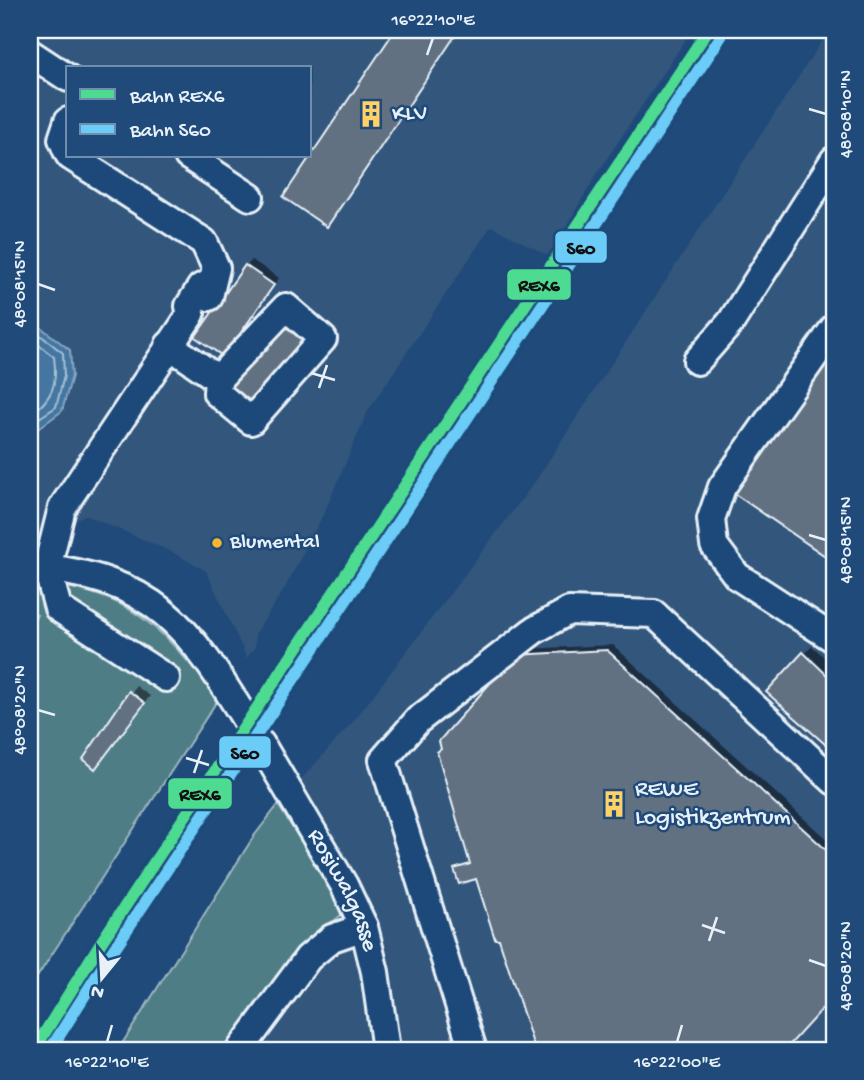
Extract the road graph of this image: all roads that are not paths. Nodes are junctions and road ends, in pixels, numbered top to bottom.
1 (30, 53) edge
2 (66, 77) edge
3 (66, 127) edge
4 (66, 148) edge
5 (75, 158) edge
6 (191, 158) edge
7 (834, 160) edge
8 (250, 197) dead end
9 (834, 328) edge
10 (169, 345) junction
11 (697, 361) dead end
12 (219, 379) dead end
13 (38, 567) edge
14 (834, 639) edge
15 (166, 678) dead end
16 (834, 781) edge
17 (364, 927) junction
18 (240, 1050) edge
19 (386, 1050) edge
20 (473, 1050) edge

1 - 2 street
3 - 4 street
5 - 10 street
6 - 8 street
7 - 11 street
9 - 14 street
10 - 12 street
10 - 13 street
13 - 15 street
13 - 17 street, Rosiwalgasse
16 - 20 street
17 - 18 street
17 - 19 street, Rosiwalgasse

